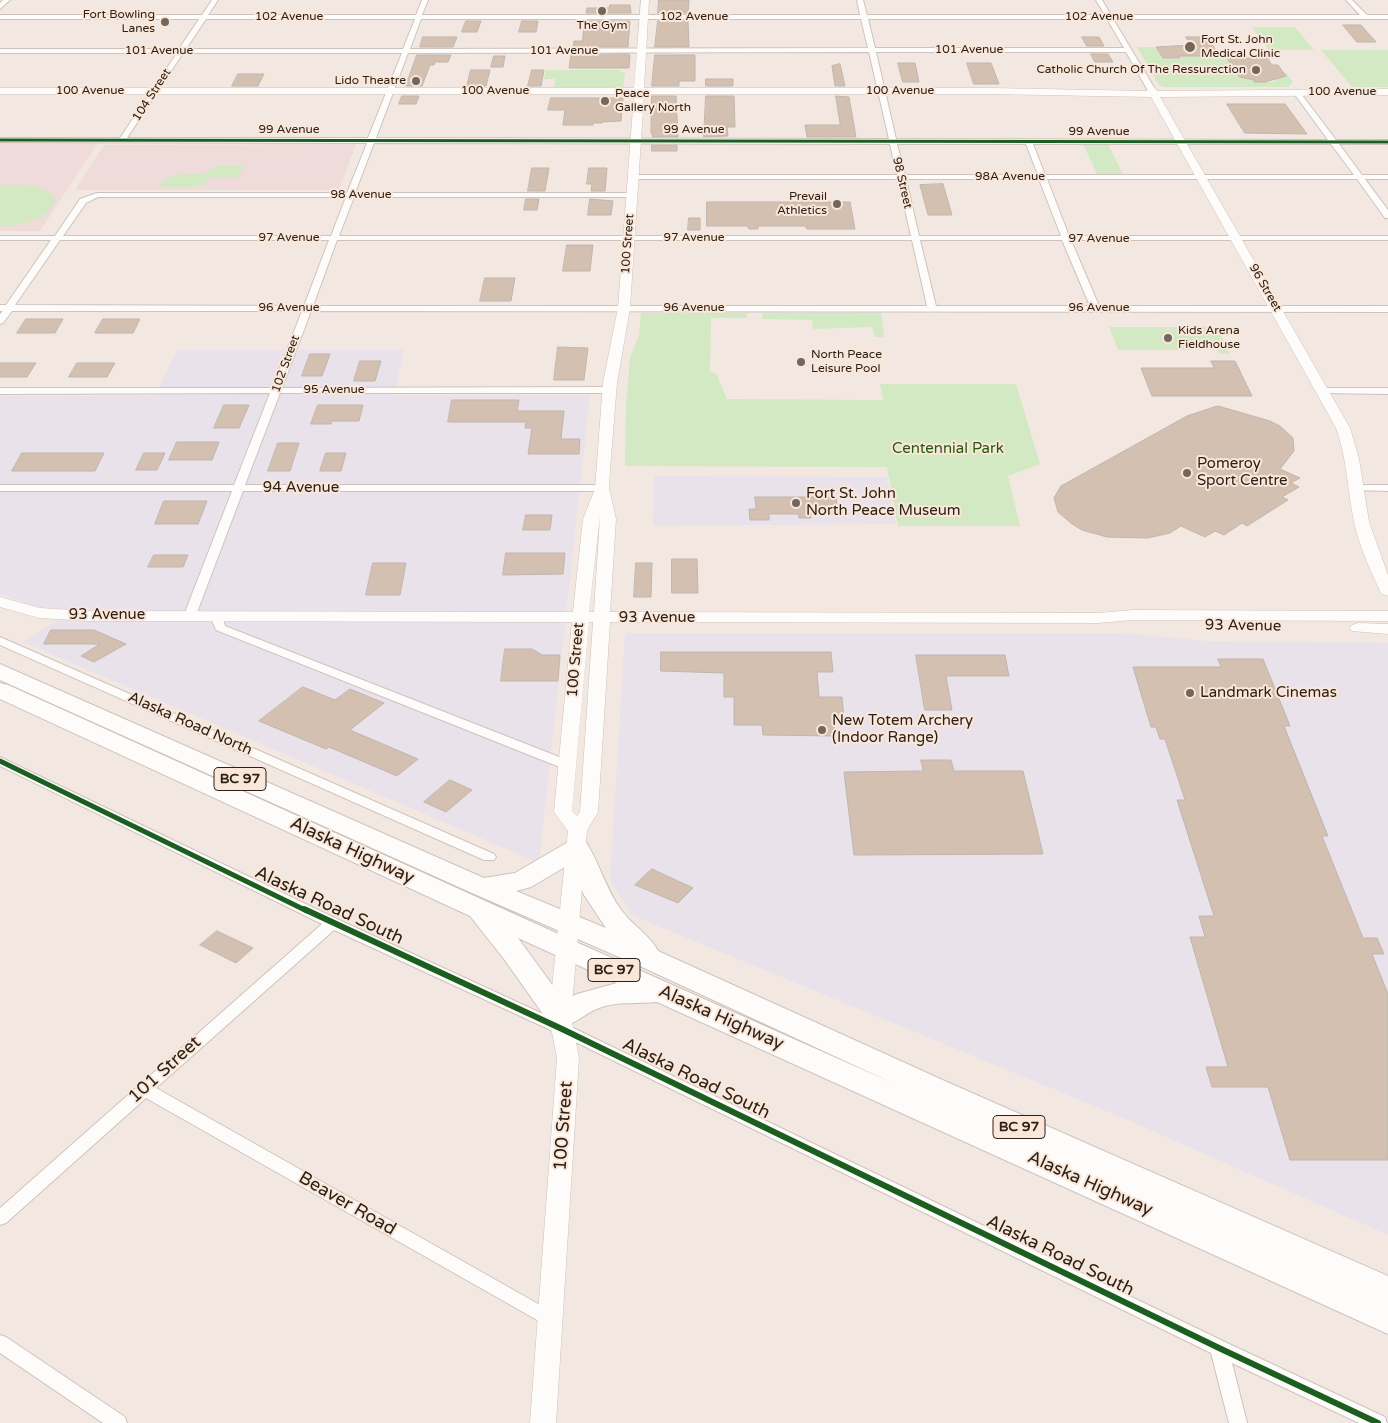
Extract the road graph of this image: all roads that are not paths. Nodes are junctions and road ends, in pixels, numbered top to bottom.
1 (7, 0) edge
2 (215, 0) edge
3 (425, 0) edge
4 (645, 0) edge
5 (860, 0) edge
6 (1099, 0) edge
7 (1349, 0) edge
8 (0, 8) edge
9 (0, 17) edge
10 (204, 17) junction
11 (418, 17) junction
12 (644, 17) junction
13 (864, 17) junction
14 (1109, 17) junction
15 (1365, 17) junction
16 (1388, 17) edge
17 (0, 50) edge
18 (182, 50) junction
19 (872, 50) junction
20 (1129, 50) junction
21 (405, 51) junction
22 (641, 51) junction
23 (0, 91) edge
24 (154, 91) junction
25 (389, 91) junction
26 (638, 91) junction
27 (882, 91) junction
28 (1152, 92) junction
29 (1297, 92) junction
30 (1388, 92) edge
31 (0, 140) edge
32 (122, 140) junction
33 (371, 140) junction
34 (635, 140) junction
35 (892, 141) junction
36 (1029, 142) junction
37 (1181, 142) junction
38 (1332, 142) junction
39 (1388, 142) edge
40 (632, 177) junction
41 (1043, 177) junction
42 (1202, 177) junction
43 (1359, 177) junction
44 (1388, 177) edge
45 (900, 178) junction
46 (349, 195) junction
47 (631, 195) junction
48 (1388, 216) edge
49 (0, 238) edge
50 (334, 238) junction
51 (914, 238) junction
52 (1388, 238) edge
53 (57, 239) junction
54 (628, 239) junction
55 (1066, 239) junction
56 (1237, 239) junction
57 (5, 308) edge
58 (306, 308) junction
59 (624, 308) junction
60 (932, 308) junction
61 (1095, 308) junction
62 (1277, 309) junction
63 (1388, 309) edge
64 (0, 321) edge
65 (276, 390) junction
66 (609, 390) junction
67 (0, 391) edge
68 (1324, 391) junction
69 (1388, 391) edge
70 (0, 488) edge
71 (239, 488) junction
72 (602, 488) junction
73 (1357, 488) junction
74 (1388, 488) edge
75 (1388, 591) edge
76 (0, 602) edge
77 (190, 615) junction
78 (216, 615) junction
79 (1388, 616) edge
80 (580, 618) junction
81 (602, 618) junction
82 (1098, 618) junction
83 (1388, 629) edge
84 (0, 641) edge
85 (0, 671) edge
86 (0, 690) edge
87 (573, 691) junction
88 (594, 739) junction
89 (3, 766) edge
90 (567, 766) junction
91 (578, 839) junction
92 (489, 857) dead end
93 (479, 898) junction
94 (332, 923) junction
95 (568, 936) junction
96 (652, 960) junction
97 (662, 991) junction
98 (561, 1023) junction
99 (144, 1089) junction
100 (0, 1218) edge
101 (1388, 1291) edge
102 (550, 1319) junction
103 (1388, 1319) edge
104 (0, 1343) edge
105 (1219, 1348) junction
106 (118, 1423) edge
107 (543, 1423) edge
108 (1238, 1423) edge
109 (1378, 1423) edge

1 - 8 street
2 - 10 street, 104 Street
3 - 11 street, 102 Street
4 - 12 main road, 100 Street
5 - 13 street, 98 Street
6 - 14 street, 96 Street
7 - 15 street
9 - 10 street, 102 Avenue
10 - 11 street, 102 Avenue
10 - 18 street, 104 Street
11 - 12 street, 102 Avenue
11 - 21 street, 102 Street
12 - 13 street, 102 Avenue
12 - 22 main road, 100 Street
13 - 14 street, 102 Avenue
13 - 19 street, 98 Street
14 - 15 street, 102 Avenue
14 - 20 street, 96 Street
15 - 16 street, 102 Avenue
17 - 18 street, 101 Avenue
18 - 21 street, 101 Avenue
18 - 24 street, 104 Street
19 - 20 street, 101 Avenue
19 - 22 street, 101 Avenue
19 - 27 street, 98 Street
20 - 28 street, 96 Street
21 - 22 street, 101 Avenue
21 - 25 street, 102 Street
22 - 26 main road, 100 Street
23 - 24 main road, 100 Avenue
24 - 25 main road, 100 Avenue
24 - 32 street, 104 Street
25 - 26 main road, 100 Avenue
25 - 33 street, 102 Street
26 - 27 main road, 100 Avenue
26 - 34 main road, 100 Street
27 - 28 main road, 100 Avenue
27 - 35 street, 98 Street
28 - 29 main road, 100 Avenue
28 - 37 main road, 96 Street
29 - 30 main road, 100 Avenue
29 - 38 street
31 - 32 street, 99 Avenue
32 - 33 street, 99 Avenue
33 - 34 street, 99 Avenue
33 - 46 street, 102 Street
34 - 35 street, 99 Avenue
34 - 40 main road, 100 Street
35 - 36 street, 99 Avenue
35 - 45 street, 98 Street
36 - 37 street, 99 Avenue
36 - 41 street
37 - 38 street, 99 Avenue
37 - 42 main road, 96 Street
38 - 39 street, 99 Avenue
38 - 43 street
40 - 45 street, 98A Avenue
40 - 47 main road, 100 Street
41 - 42 street, 98A Avenue
41 - 45 street, 98A Avenue
41 - 55 street
42 - 43 street, 98A Avenue
42 - 56 main road, 96 Street
43 - 44 street, 98A Avenue
43 - 48 street
45 - 51 street, 98 Street
46 - 47 street, 98 Avenue
46 - 50 street, 102 Street
46 - 53 street, 98 Avenue
47 - 54 main road, 100 Street
49 - 53 street, 97 Avenue
50 - 53 street, 97 Avenue
50 - 54 street, 97 Avenue
50 - 58 street, 102 Street
51 - 54 street, 97 Avenue
51 - 55 street, 97 Avenue
51 - 60 street, 98 Street
52 - 56 street, 97 Avenue
53 - 57 street
54 - 59 main road, 100 Street
55 - 56 street, 97 Avenue
55 - 61 street
56 - 62 main road, 96 Street
57 - 58 street, 96 Avenue
57 - 64 street
58 - 59 street, 96 Avenue
58 - 65 street, 102 Street
59 - 60 street, 96 Avenue
59 - 66 main road, 100 Street
60 - 61 street, 96 Avenue
61 - 62 street, 96 Avenue
62 - 63 street, 96 Avenue
62 - 68 main road, 96 Street
65 - 66 street, 95 Avenue
65 - 67 street, 95 Avenue
65 - 71 street, 102 Street
66 - 72 main road, 100 Street
68 - 69 street
68 - 73 main road, 96 Street
70 - 71 street, 94 Avenue
71 - 72 street, 94 Avenue
71 - 77 street, 102 Street
72 - 80 main road, 100 Street
72 - 81 main road, 100 Street
73 - 74 street
73 - 75 main road, 96 Street
76 - 77 main road, 93 Avenue
77 - 78 main road, 93 Avenue
78 - 80 main road, 93 Avenue
78 - 90 street
79 - 82 main road, 93 Avenue
80 - 81 main road, 93 Avenue
80 - 87 main road, 100 Street
81 - 82 main road, 93 Avenue
81 - 88 main road, 100 Street
82 - 83 main road, 93 Avenue
84 - 92 street, Alaska Road North
85 - 93 highway, Alaska Highway / BC 97
86 - 93 highway, Alaska Highway / BC 97
87 - 88 main road
87 - 90 main road, 100 Street
88 - 91 main road, 100 Street
89 - 94 street, Alaska Road South
90 - 91 main road, 100 Street
91 - 93 highway
91 - 95 main road, 100 Street
91 - 96 highway
93 - 95 highway, Alaska Highway / BC 97
93 - 98 highway
94 - 98 street, Alaska Road South
94 - 99 street, 101 Street
95 - 96 highway, Alaska Highway / BC 97
95 - 97 highway, Alaska Highway / BC 97
95 - 98 main road, 100 Street
96 - 101 highway, Alaska Highway / BC 97
97 - 98 highway
97 - 103 highway, Alaska Highway / BC 97
98 - 102 main road, 100 Street
98 - 105 street, Alaska Road South
99 - 100 street, 101 Street
99 - 102 street, Beaver Road
102 - 107 main road, 100 Street
104 - 106 street
105 - 108 street
105 - 109 street, Alaska Road South

